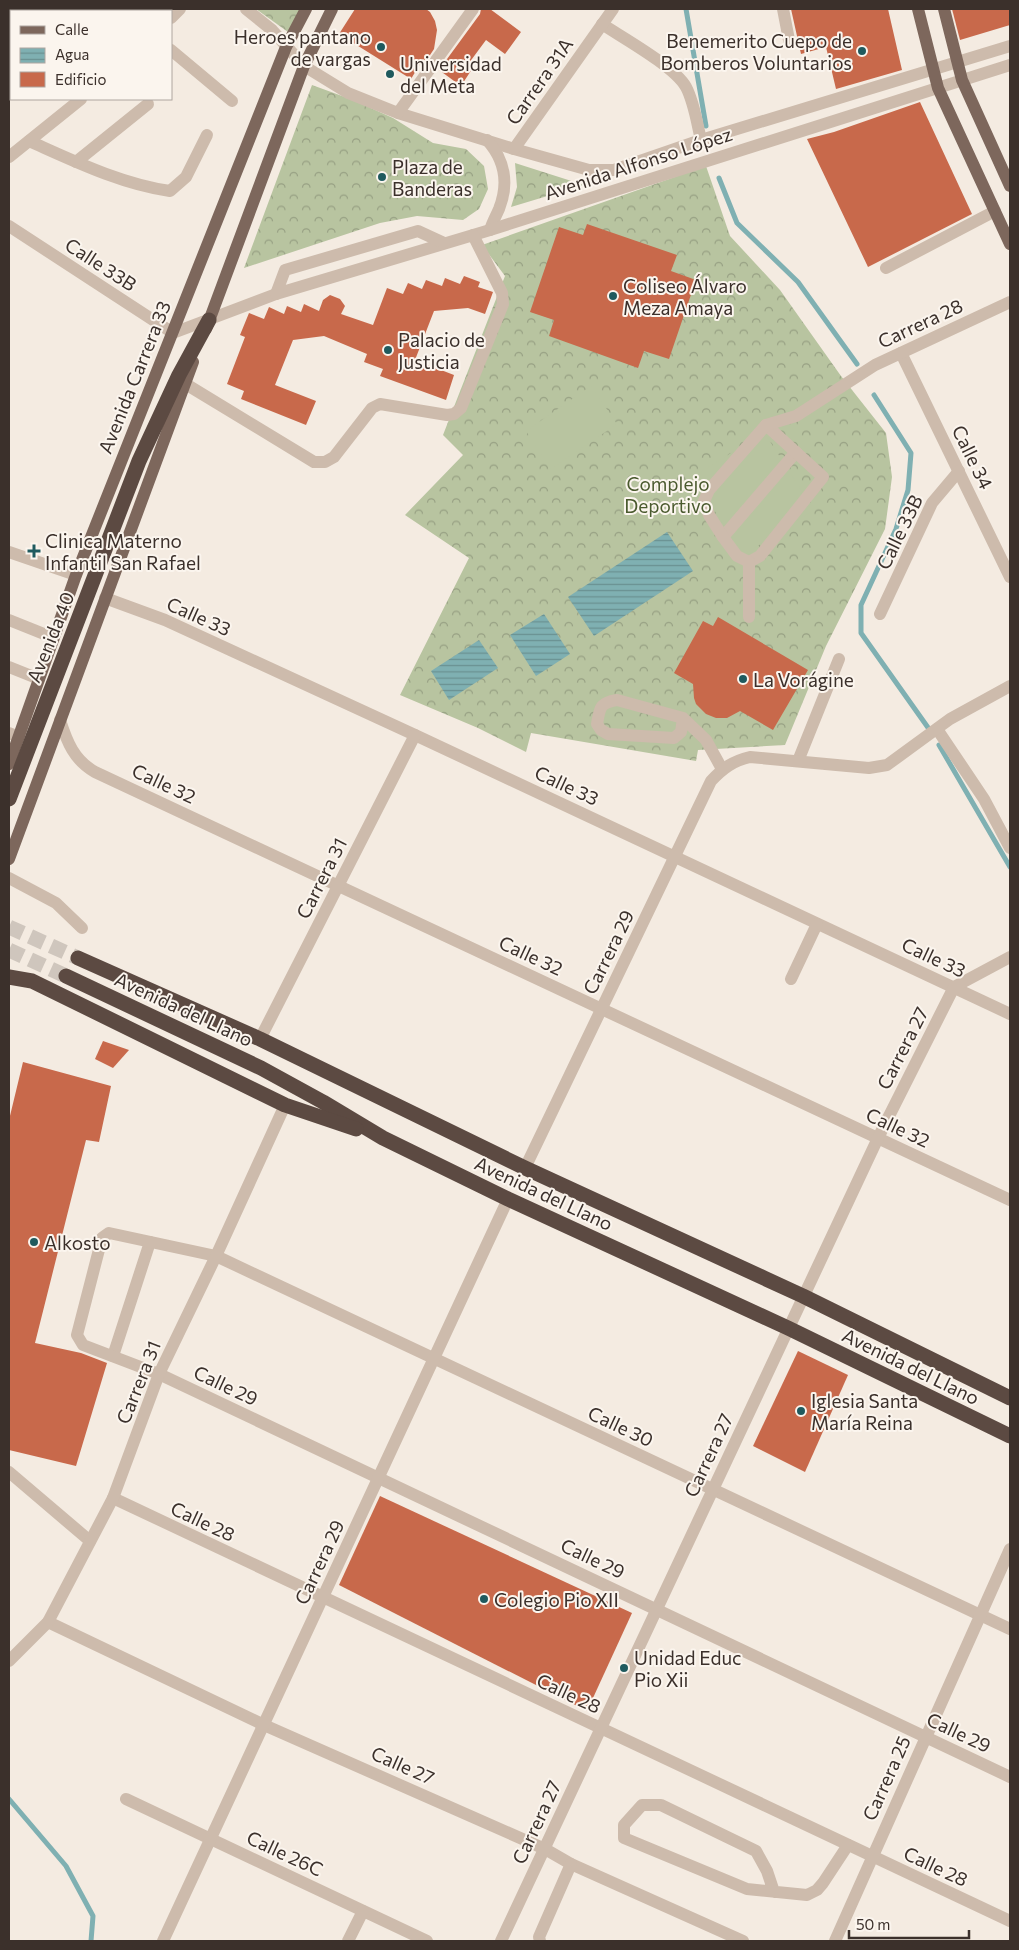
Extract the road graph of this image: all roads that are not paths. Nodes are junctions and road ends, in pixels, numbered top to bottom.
1 (246, 9) edge
2 (306, 9) edge
3 (332, 9) edge
4 (473, 9) edge
5 (613, 9) edge
6 (783, 9) edge
7 (918, 9) edge
8 (944, 9) edge
9 (602, 24) junction
10 (789, 40) dead end
11 (1010, 46) edge
12 (286, 47) junction
13 (172, 51) edge
14 (958, 62) junction
15 (1010, 65) edge
16 (304, 66) junction
17 (933, 70) junction
18 (962, 80) junction
19 (938, 88) junction
20 (80, 100) edge
21 (232, 101) dead end
22 (148, 104) dead end
23 (398, 113) junction
24 (207, 134) dead end
25 (486, 140) junction
26 (701, 140) junction
27 (29, 141) junction
28 (514, 149) junction
29 (9, 157) edge
30 (76, 162) junction
31 (1010, 186) edge
32 (995, 211) junction
33 (9, 226) edge
34 (490, 230) junction
35 (473, 235) junction
36 (444, 243) junction
37 (1010, 244) edge
38 (886, 268) dead end
39 (276, 294) junction
40 (1010, 302) edge
41 (209, 320) junction
42 (174, 333) junction
43 (901, 353) junction
44 (184, 383) junction
45 (766, 425) junction
46 (796, 452) junction
47 (139, 461) joint
48 (959, 471) junction
49 (723, 537) junction
50 (9, 552) edge
51 (749, 562) junction
52 (76, 575) junction
53 (1010, 577) edge
54 (105, 598) junction
55 (880, 614) dead end
56 (749, 617) dead end
57 (9, 620) edge
58 (54, 638) junction
59 (839, 659) dead end
60 (9, 667) edge
61 (39, 679) junction
62 (1010, 686) edge
63 (684, 718) junction
64 (60, 720) junction
65 (937, 729) junction
66 (14, 735) edge
67 (415, 735) junction
68 (798, 761) junction
69 (9, 764) edge
70 (722, 769) junction
71 (9, 799) edge
72 (1010, 848) edge
73 (674, 856) junction
74 (9, 859) edge
75 (9, 878) edge
76 (338, 885) junction
77 (817, 924) junction
78 (82, 928) dead end
79 (1010, 957) edge
80 (78, 958) tunnel mouth
81 (66, 976) tunnel mouth
82 (9, 977) edge
83 (791, 980) dead end
84 (954, 987) junction
85 (601, 1008) junction
86 (1010, 1014) edge
87 (260, 1039) junction
88 (285, 1105) junction
89 (383, 1138) junction
90 (878, 1138) junction
91 (525, 1168) junction
92 (508, 1199) junction
93 (1010, 1200) edge
94 (150, 1242) junction
95 (216, 1256) junction
96 (803, 1296) junction
97 (788, 1328) junction
98 (112, 1356) junction
99 (434, 1359) junction
100 (159, 1374) junction
101 (1010, 1398) edge
102 (1010, 1436) edge
103 (9, 1472) edge
104 (378, 1478) junction
105 (712, 1490) junction
106 (113, 1498) junction
107 (90, 1541) junction
108 (1010, 1549) edge
109 (322, 1598) junction
110 (656, 1609) junction
111 (980, 1615) junction
112 (48, 1622) junction
113 (1010, 1629) edge
114 (9, 1661) edge
115 (264, 1724) junction
116 (600, 1729) junction
117 (926, 1737) junction
118 (1010, 1777) edge
119 (126, 1799) dead end
120 (210, 1839) junction
121 (848, 1845) junction
122 (545, 1849) junction
123 (872, 1856) junction
124 (571, 1864) junction
125 (774, 1892) junction
126 (363, 1911) junction
127 (1010, 1922) edge
128 (163, 1941) edge
129 (348, 1941) edge
130 (427, 1941) edge
131 (501, 1941) edge
132 (540, 1941) edge
133 (743, 1941) edge
134 (834, 1941) edge

1 - 12 street
2 - 12 main road, Avenida Carrera 33
3 - 16 main road, Avenida Carrera 33
4 - 23 street
5 - 9 street, Carrera 31A
6 - 10 street
7 - 17 main road
8 - 14 main road
9 - 26 street
9 - 28 street, Carrera 31A
11 - 14 street, Avenida Alfonso López
12 - 16 street
12 - 42 main road, Avenida Carrera 33
13 - 21 street
14 - 17 street, Avenida Alfonso López
14 - 18 main road
15 - 18 street, Avenida Alfonso López
16 - 23 street
16 - 41 main road, Avenida Carrera 33
17 - 19 main road
17 - 26 street, Avenida Alfonso López
18 - 19 street, Avenida Alfonso López
18 - 31 main road
19 - 32 main road
19 - 34 street, Avenida Alfonso López
20 - 27 street
22 - 30 street
23 - 25 street
24 - 30 street
25 - 28 street
25 - 34 street
26 - 28 street, Avenida Alfonso López
27 - 29 street
27 - 30 street
32 - 37 main road
32 - 38 street
33 - 42 street, Calle 33B
34 - 35 street, Avenida Alfonso López
35 - 36 street, Avenida Alfonso López
35 - 44 street
36 - 39 street, Avenida Alfonso López
36 - 39 street
39 - 41 street, Avenida Alfonso López
40 - 43 street, Carrera 28
41 - 42 street, Avenida Alfonso López
41 - 44 main road, Avenida Carrera 33
41 - 47 highway, Avenida Carrera 33
42 - 52 main road, Avenida Carrera 33
43 - 45 street, Carrera 28
43 - 48 street, Calle 34
44 - 54 main road, Avenida Carrera 33
45 - 46 street
45 - 49 street
46 - 49 street
46 - 51 street
47 - 71 highway, Avenida 40
48 - 53 street, Calle 34
48 - 55 street, Calle 33B
49 - 51 street
50 - 52 street
51 - 56 street
52 - 58 main road, Avenida Carrera 33
54 - 64 main road, Avenida Carrera 33
54 - 67 street, Calle 33
57 - 58 street
58 - 61 main road, Avenida Carrera 33
59 - 68 street
60 - 61 street
61 - 66 main road, Avenida Carrera 33
62 - 65 street
63 - 63 street
63 - 70 street
64 - 74 main road, Avenida Carrera 33
64 - 76 street, Calle 32
65 - 68 street
65 - 72 street
66 - 69 main road, Avenida Carrera 33
67 - 73 street, Calle 33
67 - 76 street, Carrera 31
68 - 70 street, Carrera 29
70 - 73 street, Carrera 29
73 - 77 street, Calle 33
73 - 85 street, Carrera 29
75 - 78 street
76 - 85 street, Calle 32
76 - 87 street, Carrera 31
77 - 83 street
77 - 84 street, Calle 33
79 - 84 street
80 - 87 highway, Avenida del Llano
81 - 89 highway, Avenida del Llano
82 - 88 highway
84 - 86 street, Calle 33
84 - 90 street, Carrera 27
85 - 90 street, Calle 32
85 - 91 street, Carrera 29
87 - 91 highway, Avenida del Llano
88 - 89 highway
88 - 95 street, Carrera 31
89 - 92 highway, Avenida del Llano
90 - 93 street, Calle 32
90 - 96 street, Carrera 27
91 - 96 highway, Avenida del Llano
92 - 97 highway, Avenida del Llano
92 - 99 street, Carrera 29
94 - 95 street, Calle 30
94 - 98 street
94 - 98 street, Calle 29
95 - 99 street, Calle 30
95 - 100 street, Carrera 31
96 - 97 street, Carrera 27
96 - 101 highway, Avenida del Llano
97 - 102 highway, Avenida del Llano
97 - 105 street, Carrera 27
98 - 100 street, Calle 29
99 - 104 street, Carrera 29
99 - 105 street, Calle 30
100 - 104 street, Calle 29
100 - 106 street, Carrera 31
103 - 107 street
104 - 109 street, Carrera 29
104 - 110 street, Calle 29
105 - 110 street, Carrera 27
105 - 111 street, Calle 30
106 - 107 street, Carrera 31
106 - 109 street, Calle 28
107 - 112 street, Carrera 31
108 - 111 street, Carrera 25
109 - 115 street, Carrera 29
109 - 116 street, Calle 28
110 - 116 street, Carrera 27
110 - 117 street, Calle 29
111 - 113 street, Calle 30
111 - 117 street, Carrera 25
112 - 114 street, Carrera 31
112 - 115 street, Calle 27
115 - 120 street, Carrera 29
115 - 122 street, Calle 27
116 - 121 street, Calle 28
116 - 122 street, Carrera 27
117 - 118 street, Calle 29
117 - 123 street, Carrera 25
119 - 120 street, Calle 26C
120 - 126 street, Calle 26C
120 - 128 street, Carrera 29
121 - 123 street, Calle 28
121 - 125 street
122 - 124 street, Calle 27
122 - 131 street, Carrera 27
123 - 127 street, Calle 28
123 - 134 street, Carrera 25
124 - 132 street
124 - 133 street, Calle 27
125 - 125 street
126 - 129 street
126 - 130 street, Calle 26C

